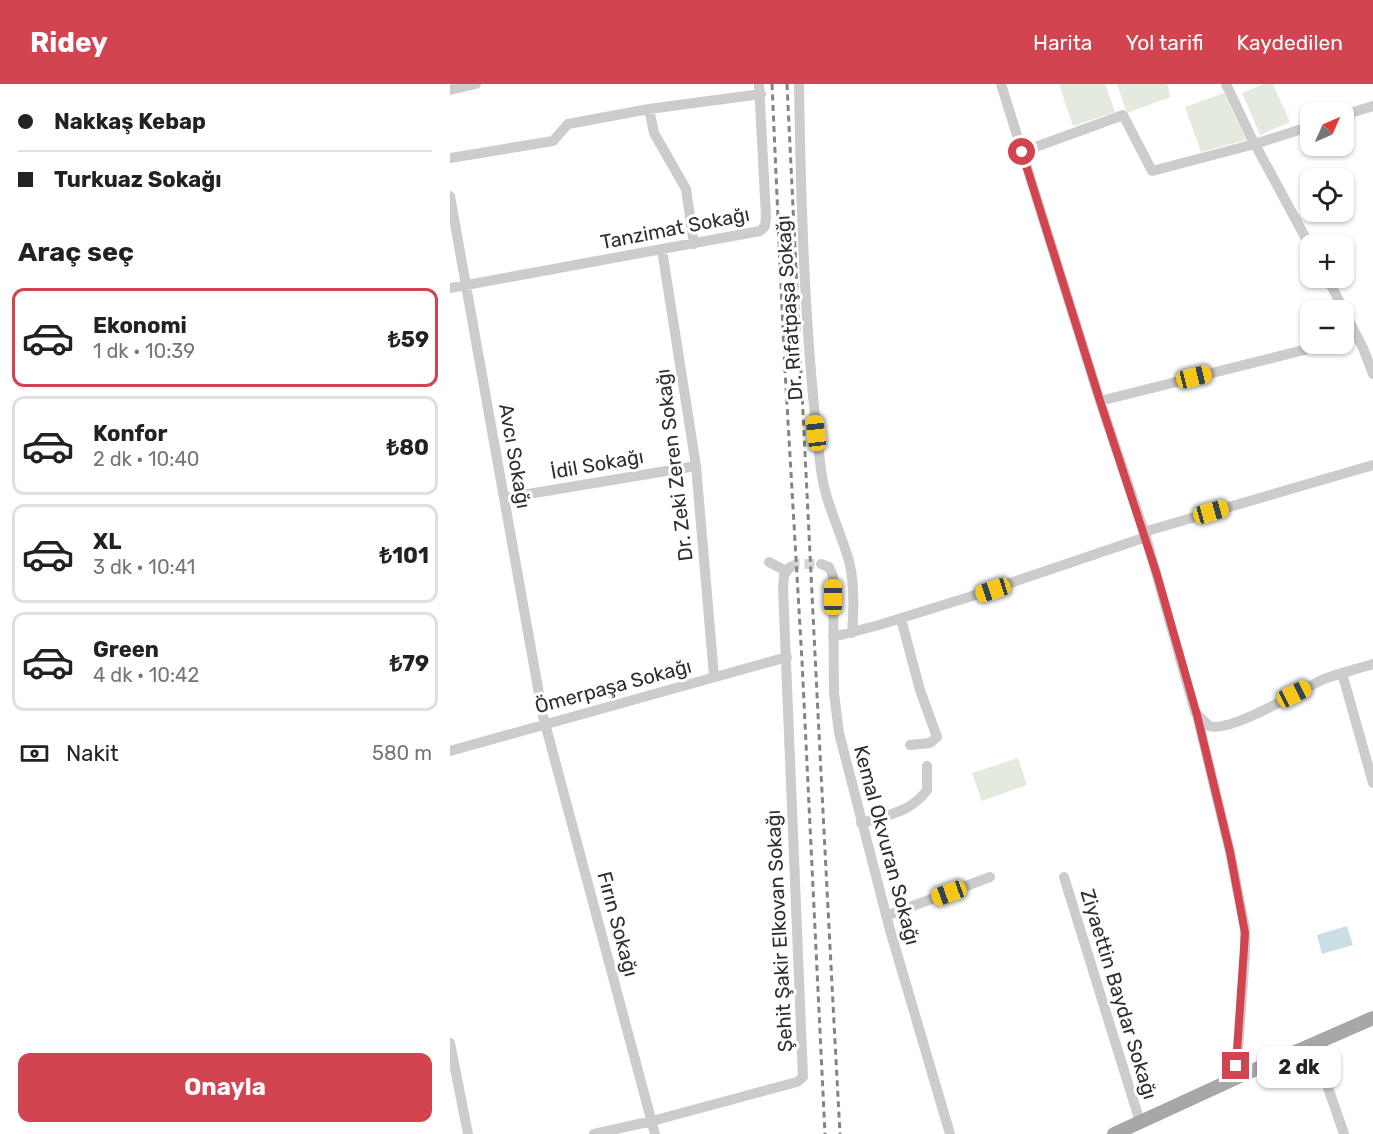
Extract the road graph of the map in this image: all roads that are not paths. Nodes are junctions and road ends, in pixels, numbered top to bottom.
1 (476, 84) edge
2 (799, 84) edge
3 (1001, 84) edge
4 (1226, 84) edge
5 (760, 89) edge
6 (450, 90) edge
7 (1373, 106) edge
8 (649, 109) junction
9 (1354, 112) edge
10 (1300, 130) edge
11 (1255, 144) junction
12 (1022, 152) junction
13 (450, 158) edge
14 (450, 196) edge
15 (1303, 234) edge
16 (694, 244) junction
17 (662, 250) junction
18 (467, 285) junction
19 (450, 288) edge
20 (1354, 330) edge
21 (1357, 336) junction
22 (1354, 337) edge
23 (1300, 351) edge
24 (1373, 374) edge
25 (1100, 401) junction
26 (1373, 465) edge
27 (696, 466) junction
28 (504, 498) junction
29 (1146, 537) junction
30 (769, 562) dead end
31 (821, 564) dead end
32 (901, 619) junction
33 (852, 633) junction
34 (833, 637) junction
35 (787, 657) junction
36 (1373, 664) edge
37 (1342, 673) junction
38 (714, 676) junction
39 (1197, 715) junction
40 (545, 723) junction
41 (910, 745) dead end
42 (450, 751) edge
43 (927, 766) dead end
44 (1373, 783) edge
45 (861, 823) junction
46 (1064, 877) dead end
47 (990, 878) dead end
48 (886, 916) junction
49 (1373, 1018) edge
50 (450, 1043) edge
51 (1314, 1044) junction
52 (1236, 1078) junction
53 (652, 1121) junction
54 (1140, 1122) junction
55 (468, 1134) edge
56 (594, 1134) edge
57 (656, 1134) edge
58 (950, 1134) edge
59 (1114, 1134) edge
60 (1344, 1134) edge

1 - 6 street
2 - 33 street, Dr. Rıfatpaşa Sokağı
3 - 12 street
4 - 11 street
5 - 8 street
5 - 16 street, Tanzimat Sokağı
7 - 9 street
8 - 13 street
8 - 16 street
10 - 11 street
11 - 12 street
11 - 15 street
12 - 25 street
14 - 18 street, Avcı Sokağı
16 - 17 street, Tanzimat Sokağı
17 - 18 street, Tanzimat Sokağı
17 - 27 street, Dr. Zeki Zeren Sokağı
18 - 19 street, Tanzimat Sokağı
18 - 28 street, Avcı Sokağı
20 - 21 street
21 - 22 street
21 - 24 street
23 - 25 street
25 - 29 street
26 - 29 street
27 - 28 street, İdil Sokağı
27 - 38 street, Dr. Zeki Zeren Sokağı
28 - 40 street, Avcı Sokağı
29 - 32 street
29 - 39 street
30 - 35 street, Şehit Şakir Elkovan Sokağı
31 - 34 street, Kemal Okvuran Sokağı
32 - 33 street
32 - 41 street
33 - 34 street
34 - 45 street, Kemal Okvuran Sokağı
35 - 38 street, Ömerpaşa Sokağı
35 - 53 street, Şehit Şakir Elkovan Sokağı
36 - 37 street
37 - 39 street
37 - 44 street
38 - 40 street, Ömerpaşa Sokağı
39 - 52 street
40 - 42 street, Ömerpaşa Sokağı
40 - 53 street, Fırın Sokağı
43 - 45 street
45 - 48 street, Kemal Okvuran Sokağı
46 - 54 street, Ziyaettin Baydar Sokağı
47 - 48 street
48 - 58 street, Kemal Okvuran Sokağı
49 - 51 main road
50 - 55 street
51 - 52 main road
51 - 60 street
52 - 54 main road
53 - 56 street, Şehit Şakir Elkovan Sokağı
53 - 57 street, Fırın Sokağı
54 - 59 main road

